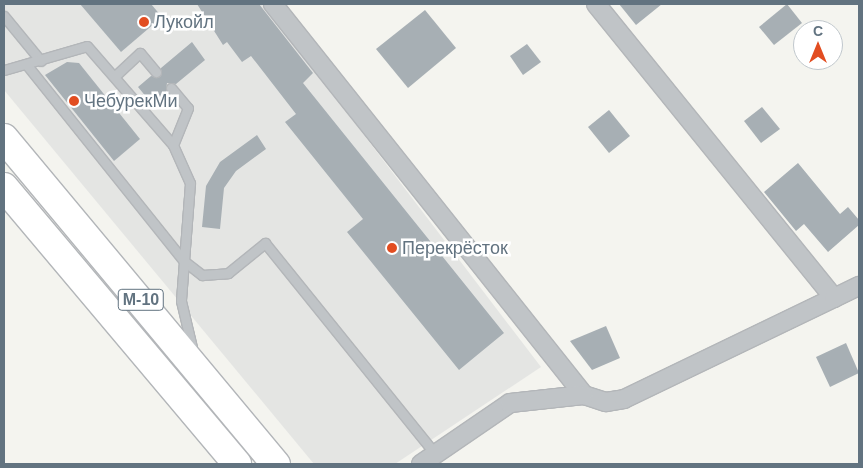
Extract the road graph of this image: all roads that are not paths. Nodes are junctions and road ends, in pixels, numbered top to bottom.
1 (273, 4) edge
2 (596, 4) edge
3 (4, 16) edge
4 (40, 61) junction
5 (26, 64) junction
6 (4, 70) edge
7 (156, 72) dead end
8 (115, 76) junction
9 (172, 88) dead end
10 (4, 138) edge
11 (173, 145) junction
12 (4, 187) edge
13 (184, 261) junction
14 (859, 286) edge
15 (834, 298) junction
16 (208, 381) junction
17 (584, 395) junction
18 (428, 459) edge
19 (237, 464) edge
20 (276, 464) edge

1 - 17 street
2 - 15 street
3 - 4 lane
4 - 5 lane
4 - 8 lane
5 - 6 lane
5 - 13 lane
7 - 8 lane
8 - 11 lane
9 - 11 lane
10 - 16 highway, М-10
11 - 13 lane
12 - 19 highway, М-10
13 - 16 lane
13 - 18 lane
14 - 15 street
15 - 17 street
16 - 20 highway, М-10
17 - 18 street

